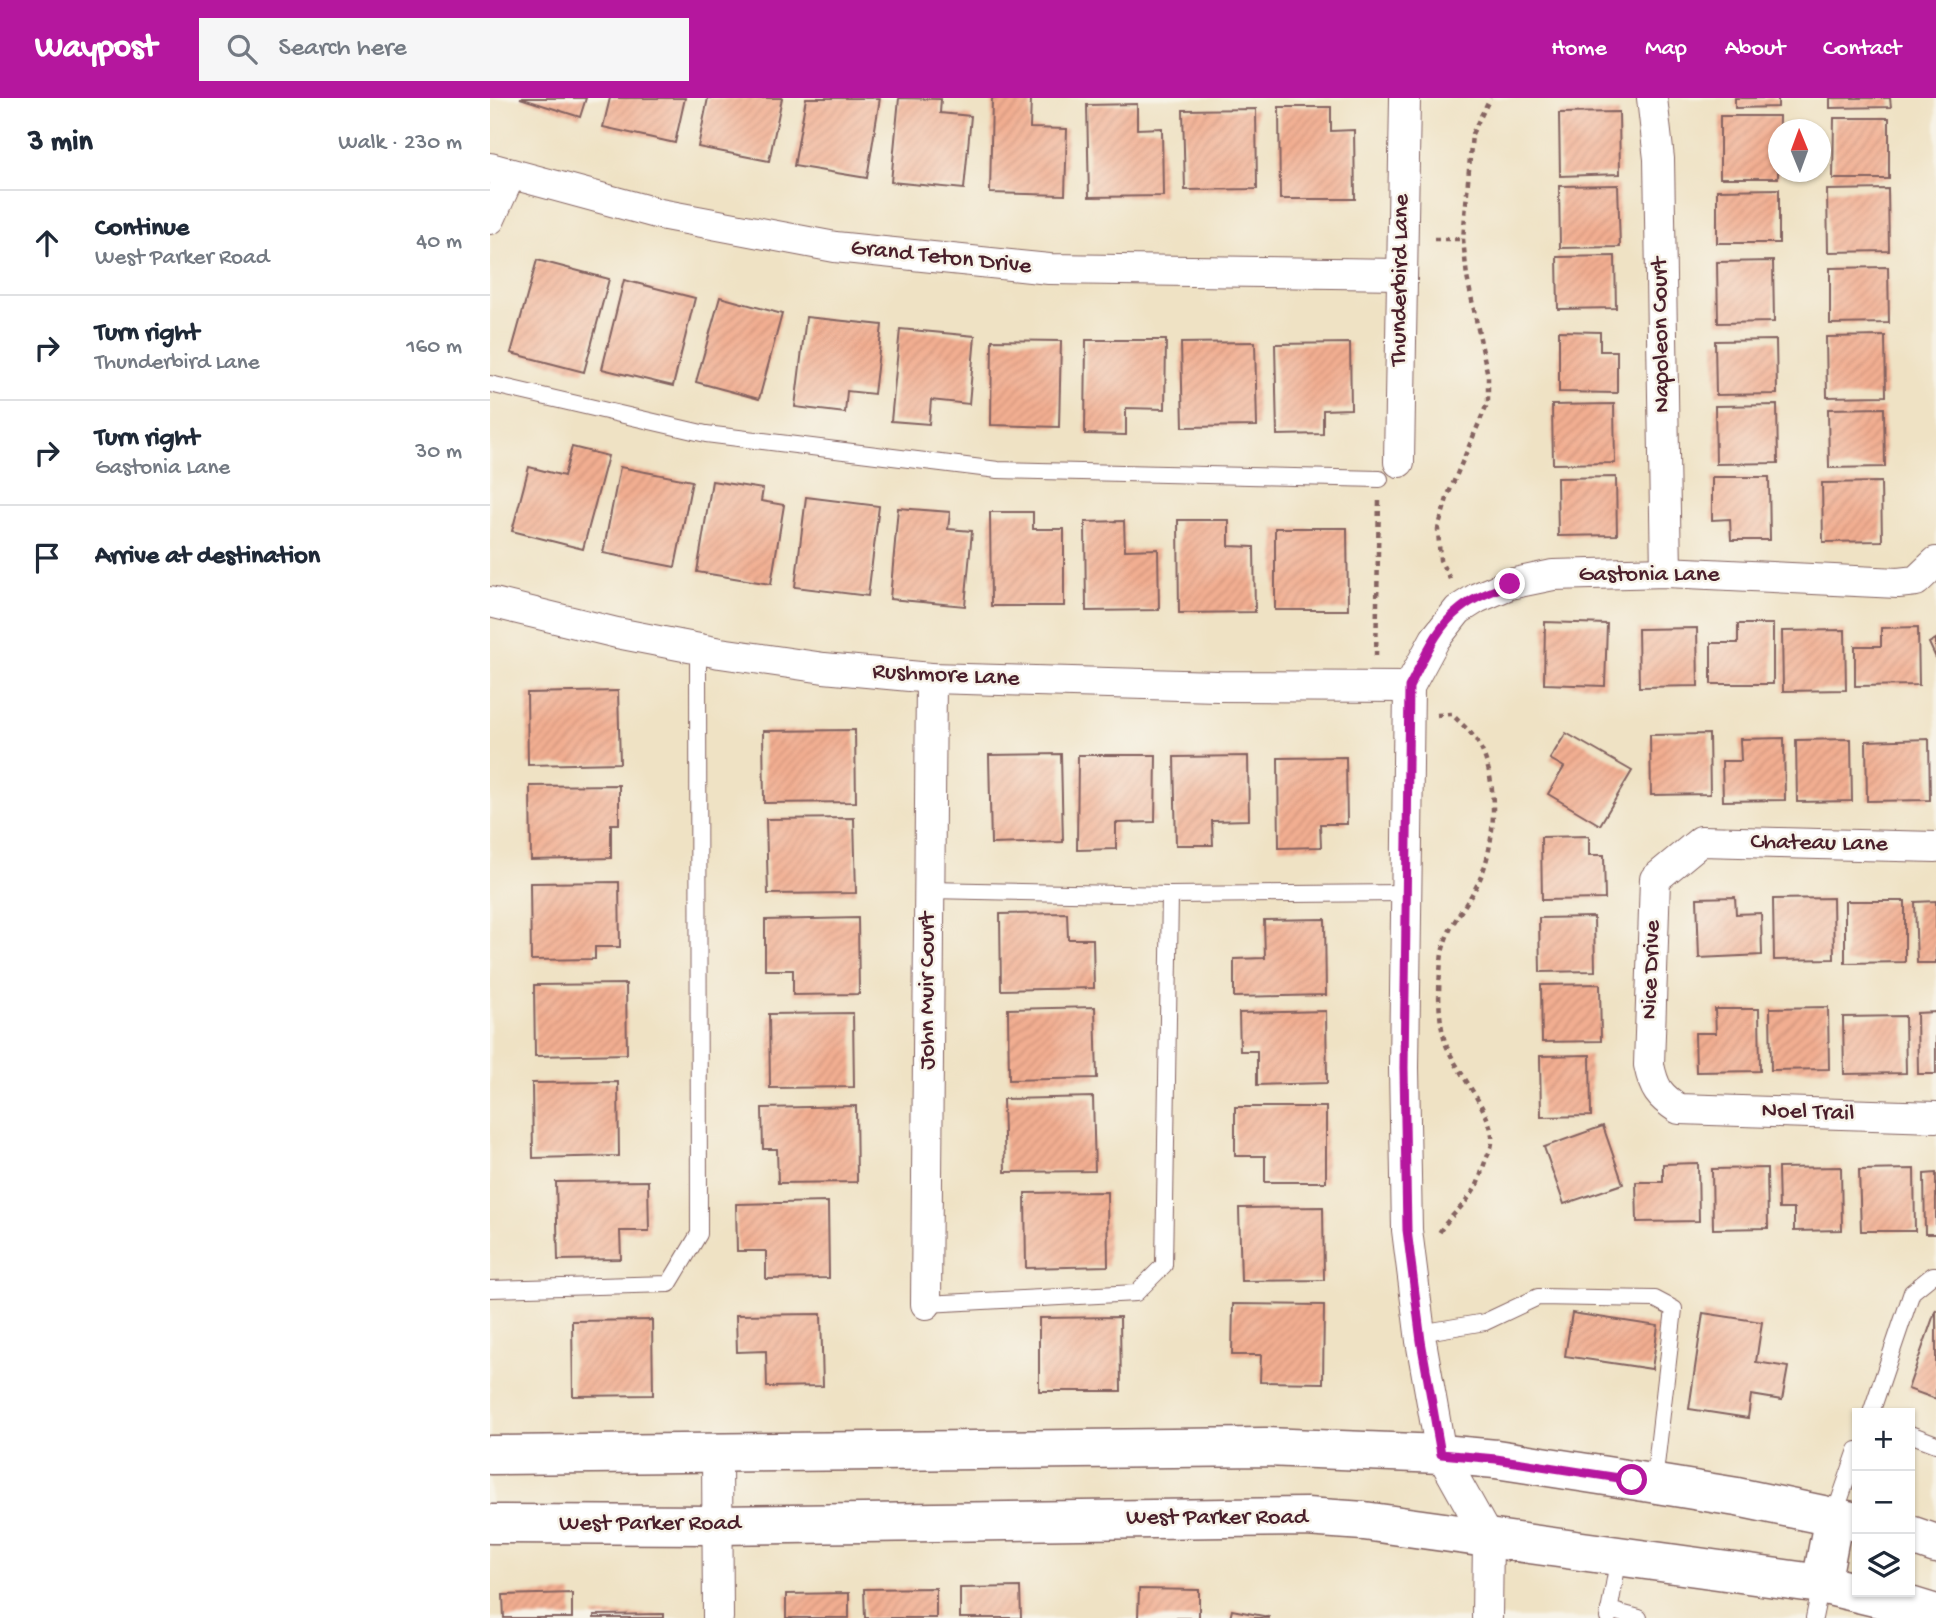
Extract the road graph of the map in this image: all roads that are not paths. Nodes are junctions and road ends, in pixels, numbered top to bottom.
1 (1405, 98) edge
2 (1652, 98) edge
3 (500, 172) edge
4 (490, 219) edge
5 (1401, 274) junction
6 (490, 384) edge
7 (1389, 471) joint
8 (1935, 564) edge
9 (1666, 572) junction
10 (490, 602) edge
11 (698, 649) junction
12 (931, 678) junction
13 (1409, 687) junction
14 (1701, 841) joint
15 (1936, 847) edge
16 (929, 890) junction
17 (1406, 893) junction
18 (1170, 895) junction
19 (1679, 1109) joint
20 (1936, 1117) edge
21 (1936, 1275) edge
22 (490, 1289) edge
23 (926, 1304) joint
24 (1420, 1333) junction
25 (1873, 1408) edge
26 (1915, 1436) edge
27 (1936, 1444) edge
28 (717, 1454) junction
29 (1441, 1454) junction
30 (490, 1455) edge
31 (1853, 1471) edge
32 (1654, 1483) junction
33 (1845, 1519) edge
34 (490, 1524) edge
35 (717, 1525) junction
36 (1915, 1537) edge
37 (1488, 1538) junction
38 (1936, 1544) edge
39 (1619, 1556) junction
40 (1817, 1601) edge
41 (1608, 1614) edge
42 (1936, 1614) edge
43 (718, 1618) edge
44 (1487, 1618) edge
45 (1639, 1618) edge

1 - 5 street, Thunderbird Lane
2 - 9 street, Napoleon Court
3 - 4 street
3 - 5 street, Grand Teton Drive
5 - 7 street, Thunderbird Lane
6 - 7 lane
8 - 9 street, Gastonia Lane
9 - 13 street, Gastonia Lane
10 - 11 street, Rushmore Lane
11 - 12 street, Rushmore Lane
11 - 22 lane
12 - 13 street, Rushmore Lane
12 - 16 street, John Muir Court
13 - 17 street
14 - 15 street, Chateau Lane
14 - 19 street, Nice Drive
16 - 18 lane
16 - 23 street, John Muir Court
17 - 18 lane
17 - 24 street
18 - 23 lane
19 - 20 street, Noel Trail
21 - 25 lane
24 - 29 street
24 - 32 lane
26 - 27 lane
28 - 29 main road
28 - 30 main road
28 - 35 street
29 - 32 main road
29 - 37 street
31 - 33 lane
32 - 33 main road
33 - 40 main road
34 - 35 main road, West Parker Road
35 - 37 main road, West Parker Road
35 - 43 street
36 - 38 main road
37 - 39 main road, West Parker Road
37 - 44 street
39 - 40 main road, West Parker Road
39 - 41 lane
40 - 42 main road, West Parker Road
41 - 45 lane

